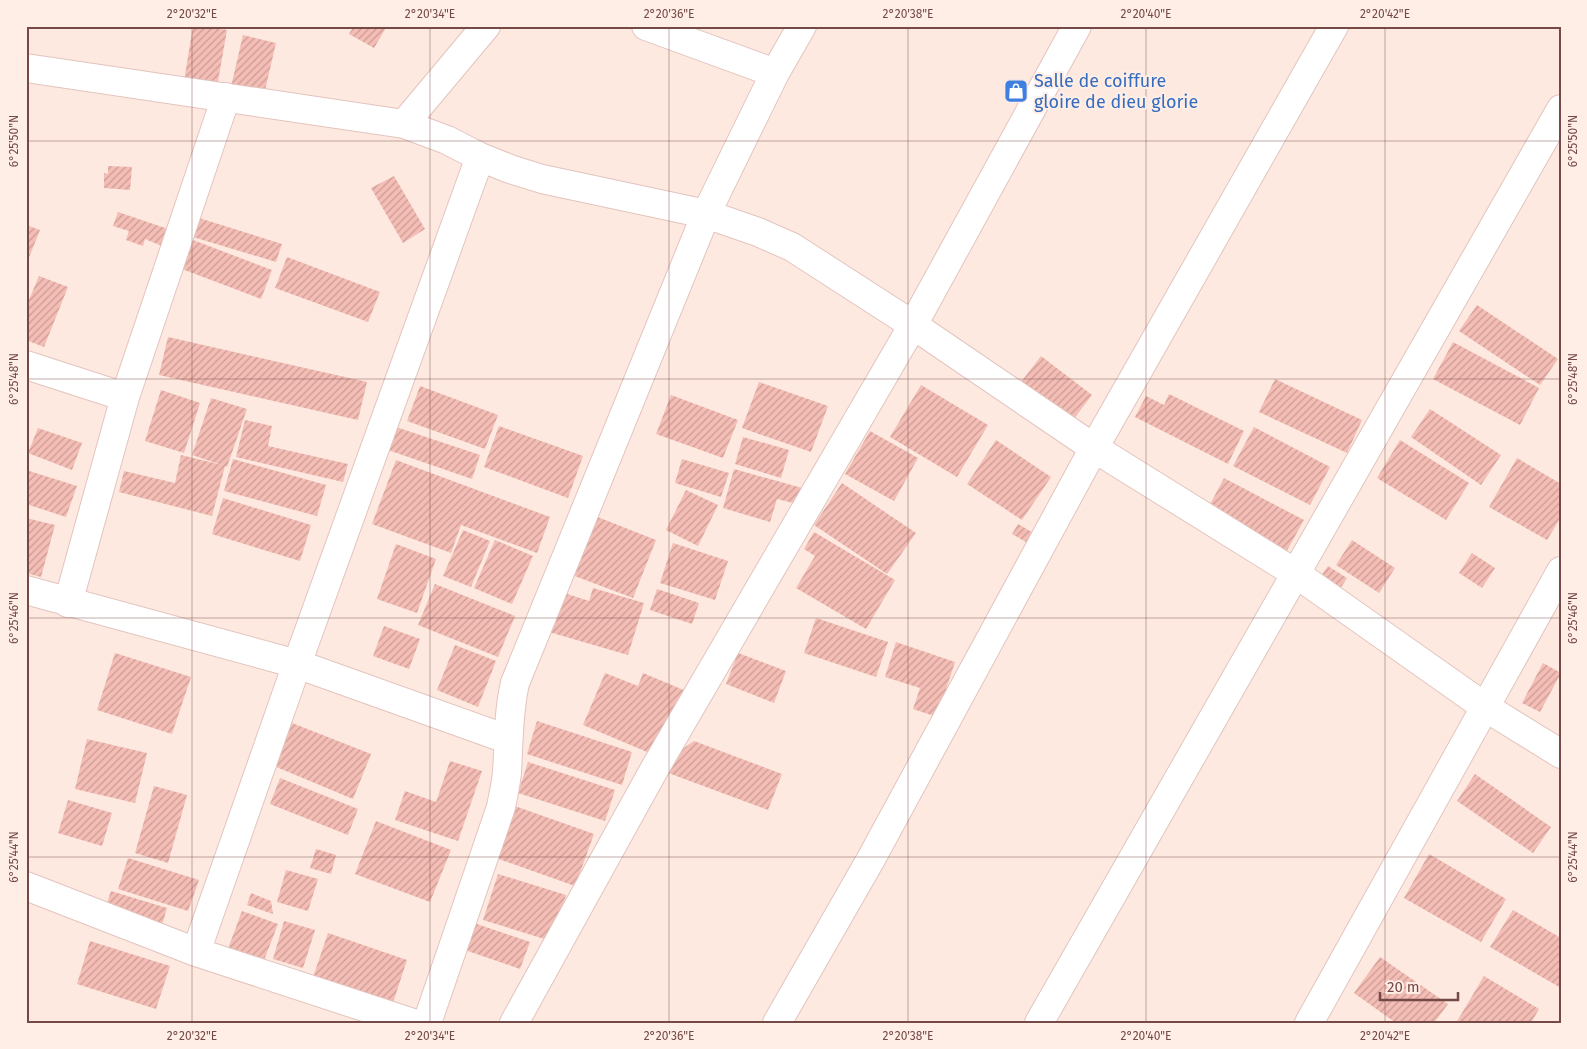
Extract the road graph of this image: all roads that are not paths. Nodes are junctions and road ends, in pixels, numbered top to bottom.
1 (486, 26) edge
2 (646, 26) edge
3 (802, 26) edge
4 (1077, 26) edge
5 (1334, 26) edge
6 (26, 68) edge
7 (775, 72) junction
8 (226, 96) junction
9 (1561, 109) edge
10 (404, 124) junction
11 (480, 157) junction
12 (706, 214) junction
13 (913, 325) junction
14 (26, 365) edge
15 (125, 397) junction
16 (1094, 448) junction
17 (1561, 571) edge
18 (1295, 573) junction
19 (26, 590) edge
20 (68, 603) junction
21 (297, 664) junction
22 (1485, 707) junction
23 (507, 739) junction
24 (1561, 754) edge
25 (26, 886) edge
26 (196, 952) junction
27 (412, 1023) edge
28 (427, 1023) edge
29 (514, 1023) edge
30 (777, 1023) edge
31 (1039, 1023) edge
32 (1309, 1023) edge

1 - 10 street
2 - 7 street
3 - 7 street
4 - 13 street
5 - 16 street
6 - 8 street
7 - 12 street
8 - 10 street
8 - 15 street
9 - 18 street
10 - 11 street
11 - 12 street
11 - 21 street
12 - 13 street
12 - 23 street
13 - 16 street
13 - 29 street
14 - 15 street
15 - 20 street
16 - 18 street
16 - 30 street
17 - 22 street
18 - 22 street
18 - 31 street
19 - 20 street
20 - 21 street
21 - 23 street
21 - 26 street
22 - 24 street
22 - 32 street
23 - 28 street
25 - 26 street
26 - 27 street

